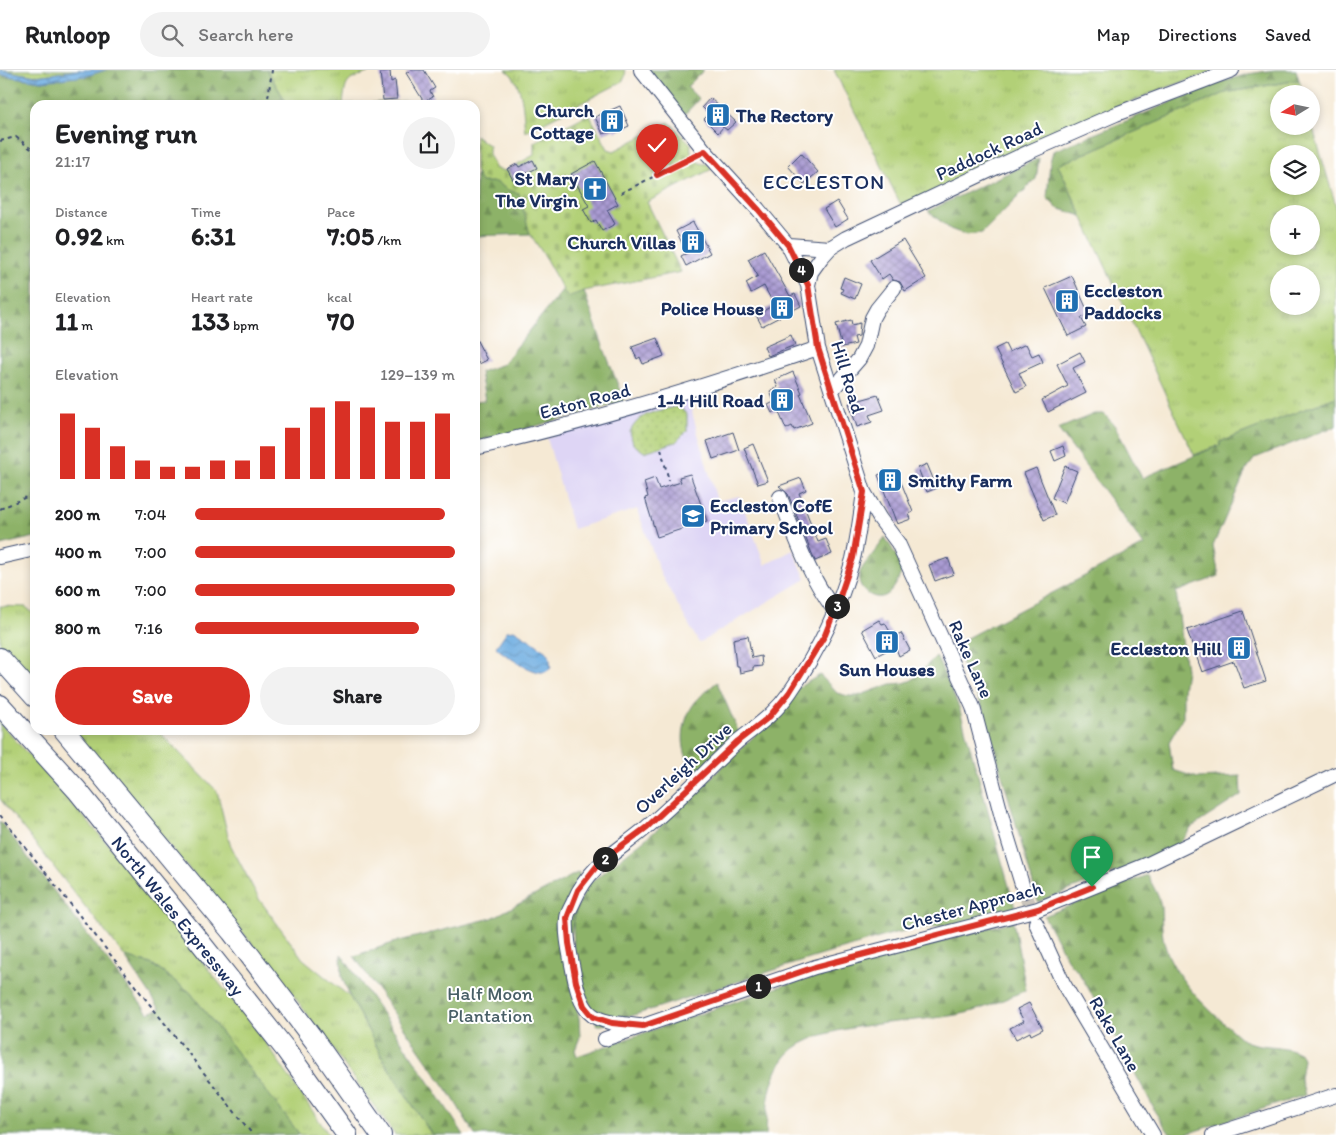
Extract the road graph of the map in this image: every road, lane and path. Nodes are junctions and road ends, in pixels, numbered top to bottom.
1 (272, 70) edge
2 (641, 70) edge
3 (1232, 70) edge
4 (269, 100) edge
5 (0, 141) edge
6 (30, 148) edge
7 (705, 151) junction
8 (621, 193) dead end
9 (788, 245) junction
10 (830, 248) junction
11 (808, 285) junction
12 (894, 288) dead end
13 (818, 348) junction
14 (832, 390) junction
15 (480, 447) edge
16 (662, 450) dead end
17 (853, 455) joint
18 (669, 481) dead end
19 (864, 492) junction
20 (30, 495) edge
21 (780, 497) dead end
22 (0, 509) edge
23 (30, 550) edge
24 (0, 557) edge
25 (835, 611) junction
26 (0, 658) edge
27 (30, 691) edge
28 (0, 705) edge
29 (68, 735) edge
30 (1336, 774) edge
31 (0, 815) edge
32 (1024, 891) tunnel mouth
33 (1036, 924) tunnel mouth
34 (643, 1026) junction
35 (605, 1040) dead end
36 (1336, 1095) edge
37 (253, 1135) edge
38 (347, 1135) edge
39 (381, 1135) edge
40 (1153, 1135) edge
41 (1213, 1135) edge

1 - 4 path
2 - 7 street
3 - 10 street, Paddock Road
5 - 6 path
7 - 8 path
7 - 9 street
9 - 10 street
9 - 11 street
10 - 11 street, Paddock Road
11 - 13 street, Hill Road
12 - 14 street
13 - 14 street, Hill Road
13 - 15 street, Eaton Road
14 - 17 street, Hill Road
16 - 18 path
17 - 19 street, Rake Lane
19 - 25 street, Overleigh Drive
19 - 32 street, Rake Lane
20 - 22 path
21 - 25 street
23 - 24 street
25 - 34 street, Overleigh Drive
26 - 27 highway
28 - 38 highway, North Wales Expressway
29 - 39 highway, North Wales Expressway
30 - 34 street, Chester Approach
31 - 37 path
33 - 40 street, Rake Lane
34 - 35 street, Chester Approach
36 - 41 street

